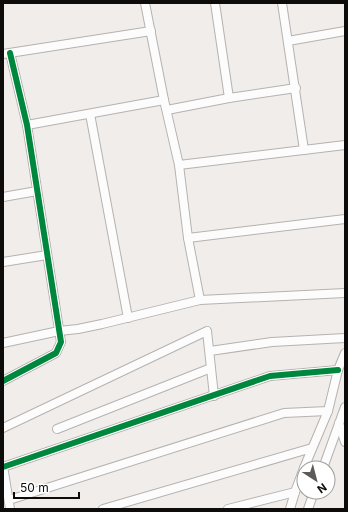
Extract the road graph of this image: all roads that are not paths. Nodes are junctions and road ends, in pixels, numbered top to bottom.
1 (145, 3) edge
2 (215, 3) edge
3 (282, 3) edge
4 (151, 31) junction
5 (345, 31) edge
6 (288, 41) junction
7 (6, 54) edge
8 (296, 88) junction
9 (229, 98) junction
10 (164, 100) junction
11 (167, 110) junction
12 (90, 114) junction
13 (27, 125) junction
14 (345, 144) edge
15 (304, 150) junction
16 (179, 165) junction
17 (37, 191) junction
18 (3, 197) edge
19 (345, 219) edge
20 (188, 238) junction
21 (47, 255) junction
22 (3, 262) edge
23 (345, 293) edge
24 (200, 300) junction
25 (128, 318) junction
26 (59, 331) junction
27 (345, 338) edge
28 (3, 343) edge
29 (210, 351) junction
30 (345, 353) edge
31 (211, 368) junction
32 (338, 370) junction
33 (3, 381) edge
34 (214, 396) junction
35 (345, 407) edge
36 (328, 411) junction
37 (339, 423) junction
38 (3, 428) edge
39 (57, 429) dead end
40 (345, 442) edge
41 (312, 448) junction
42 (307, 460) edge
43 (326, 460) edge
44 (3, 466) edge
45 (295, 492) joint
46 (9, 500) junction
47 (10, 509) edge
48 (103, 509) edge
49 (228, 509) edge
50 (290, 509) edge

1 - 4 street
2 - 9 street
3 - 6 street
4 - 7 street
4 - 10 street
5 - 6 street
6 - 8 street
7 - 13 street
8 - 9 street
8 - 15 street
9 - 11 street
10 - 11 street
10 - 12 street
11 - 16 street
12 - 13 street
12 - 25 street
13 - 17 street
14 - 15 street
15 - 16 street
16 - 20 street
17 - 18 street
17 - 21 street
19 - 20 street
20 - 24 street
21 - 22 street
21 - 26 street
23 - 24 street
24 - 25 street
25 - 26 street
26 - 28 street
26 - 33 street
27 - 29 street
29 - 31 street
29 - 38 street
30 - 32 street
31 - 34 street
31 - 39 street
32 - 34 street
32 - 36 street
34 - 44 street
35 - 37 street
36 - 41 street
36 - 46 street
37 - 40 street
37 - 43 street
41 - 42 street
41 - 48 street
44 - 46 street
45 - 49 street
45 - 50 street
46 - 47 street

